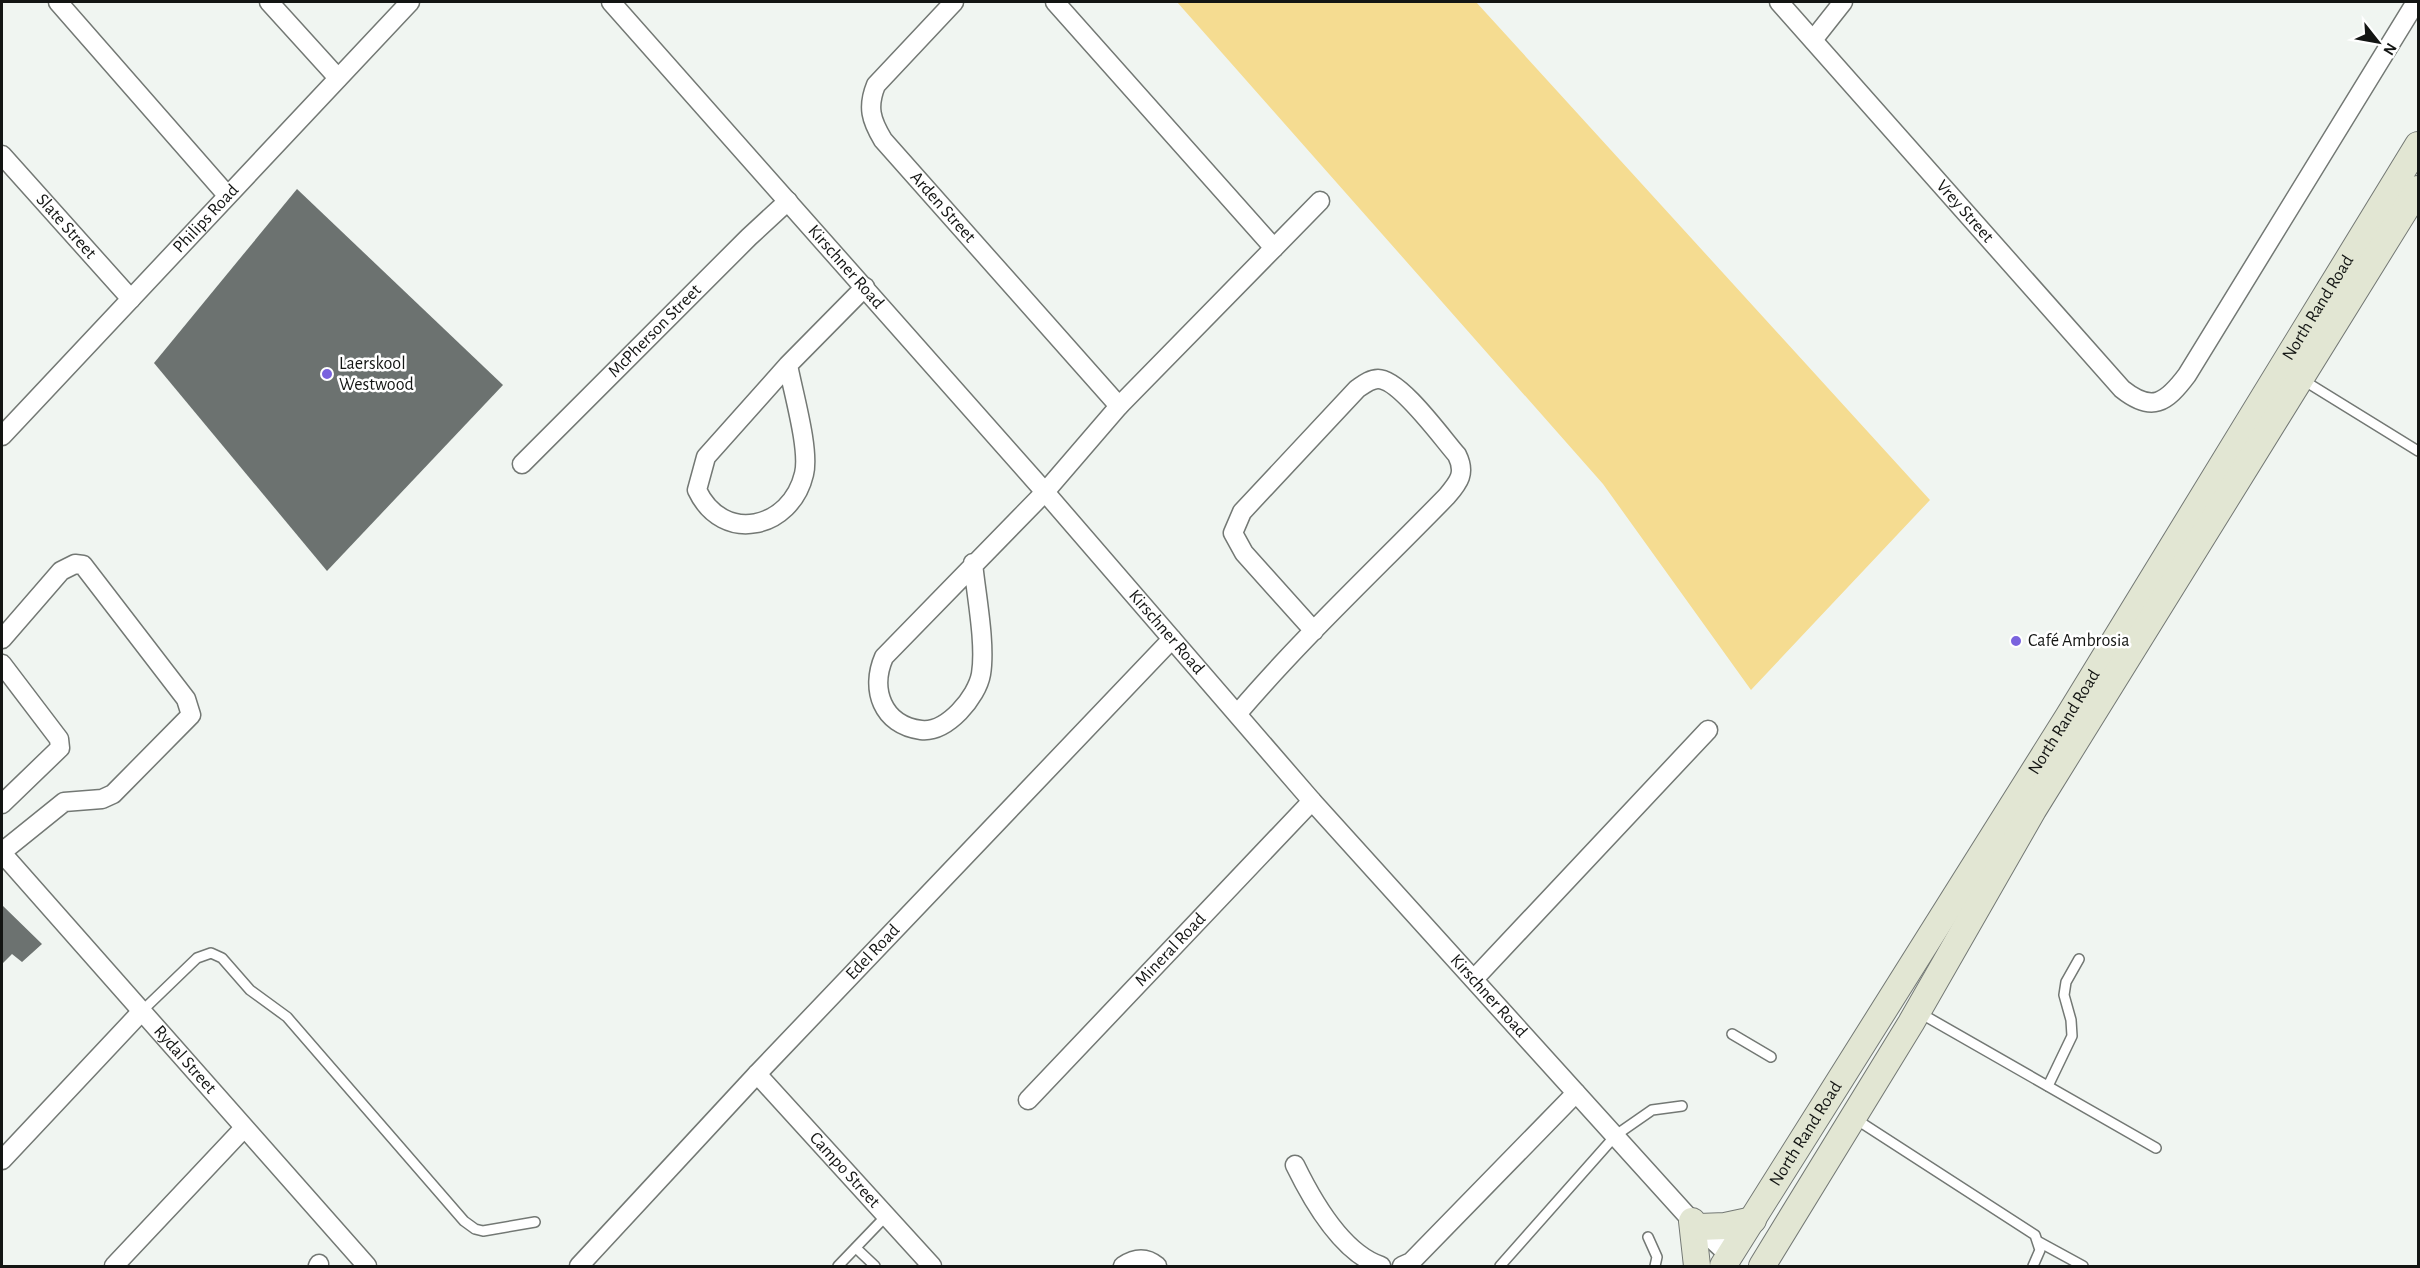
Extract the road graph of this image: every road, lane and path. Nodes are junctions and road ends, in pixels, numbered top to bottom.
1 (58, 2) edge
2 (269, 2) edge
3 (410, 2) edge
4 (611, 2) edge
5 (954, 2) edge
6 (1055, 2) edge
7 (1779, 2) edge
8 (1844, 2) edge
9 (2416, 2) edge
10 (1813, 40) junction
11 (338, 78) junction
12 (2418, 146) edge
13 (2, 155) edge
14 (2418, 189) edge
15 (228, 195) junction
16 (788, 201) junction
17 (1320, 201) dead end
18 (1274, 248) junction
19 (865, 287) junction
20 (131, 299) junction
21 (788, 365) junction
22 (2301, 378) junction
23 (1119, 406) junction
24 (2, 436) edge
25 (2418, 451) edge
26 (522, 464) dead end
27 (1045, 492) junction
28 (973, 563) junction
29 (1314, 631) junction
30 (2, 639) edge
31 (1172, 639) junction
32 (2, 664) edge
33 (1238, 713) junction
34 (1708, 730) dead end
35 (1312, 801) junction
36 (2, 804) edge
37 (2, 853) edge
38 (2079, 959) dead end
39 (1474, 979) junction
40 (141, 1011) junction
41 (1914, 1017) junction
42 (1732, 1034) dead end
43 (1771, 1057) dead end
44 (757, 1074) junction
45 (2048, 1086) junction
46 (1576, 1093) junction
47 (1028, 1100) dead end
48 (1682, 1106) dead end
49 (1854, 1118) junction
50 (244, 1128) junction
51 (1616, 1135) junction
52 (2156, 1148) dead end
53 (2, 1160) edge
54 (1295, 1165) dead end
55 (887, 1215) junction
56 (1753, 1220) junction
57 (535, 1222) dead end
58 (1696, 1224) junction
59 (1648, 1237) dead end
60 (2039, 1242) junction
61 (856, 1248) junction
62 (1727, 1261) edge
63 (114, 1266) edge
64 (366, 1266) edge
65 (579, 1266) edge
66 (838, 1266) edge
67 (875, 1266) edge
68 (932, 1266) edge
69 (1123, 1266) edge
70 (1157, 1266) edge
71 (1381, 1266) edge
72 (1402, 1266) edge
73 (1504, 1266) edge
74 (1655, 1266) edge
75 (1697, 1266) edge
76 (1762, 1266) edge
77 (2033, 1266) edge
78 (2083, 1266) edge

1 - 15 street
2 - 11 street
3 - 11 street, Philips Road
4 - 16 street, Kirschner Road
5 - 23 street, Arden Street
6 - 18 street
7 - 10 street, Vrey Street
8 - 10 street
9 - 10 street, Vrey Street
11 - 15 street, Philips Road
12 - 56 main road, North Rand Road
13 - 20 street, Slate Street
14 - 22 main road, North Rand Road
15 - 20 street, Philips Road
16 - 19 street, Kirschner Road
16 - 26 street, McPherson Street
17 - 18 street
18 - 23 street
19 - 21 street
19 - 27 street, Kirschner Road
20 - 24 street, Philips Road
21 - 21 street
22 - 25 lane
22 - 41 main road, North Rand Road
23 - 27 street
27 - 28 street
27 - 31 street, Kirschner Road
28 - 28 street
29 - 29 street
29 - 33 street
30 - 37 street
31 - 33 street, Kirschner Road
31 - 44 street, Edel Road
32 - 36 street
33 - 35 street, Kirschner Road
34 - 39 street
35 - 39 street, Kirschner Road
35 - 47 street, Mineral Road
37 - 40 street, Rydal Street
38 - 45 lane
39 - 46 street, Kirschner Road
40 - 50 street, Rydal Street
40 - 53 street
40 - 57 lane
41 - 45 lane
41 - 49 main road, North Rand Road
41 - 62 main road
42 - 43 lane
44 - 55 street, Campo Street
44 - 65 street, Edel Road
45 - 52 lane
46 - 51 street, Kirschner Road
46 - 72 street
48 - 51 lane
49 - 60 lane
49 - 76 main road, North Rand Road
50 - 63 street
50 - 64 street, Rydal Street
51 - 58 street, Kirschner Road
51 - 73 lane
54 - 71 street
55 - 61 lane
55 - 68 street, Campo Street
56 - 58 main road
56 - 62 main road, North Rand Road
58 - 62 street, Kirschner Road
58 - 75 main road
59 - 74 lane
60 - 77 lane
60 - 78 lane
61 - 66 lane
61 - 67 lane
69 - 70 street

